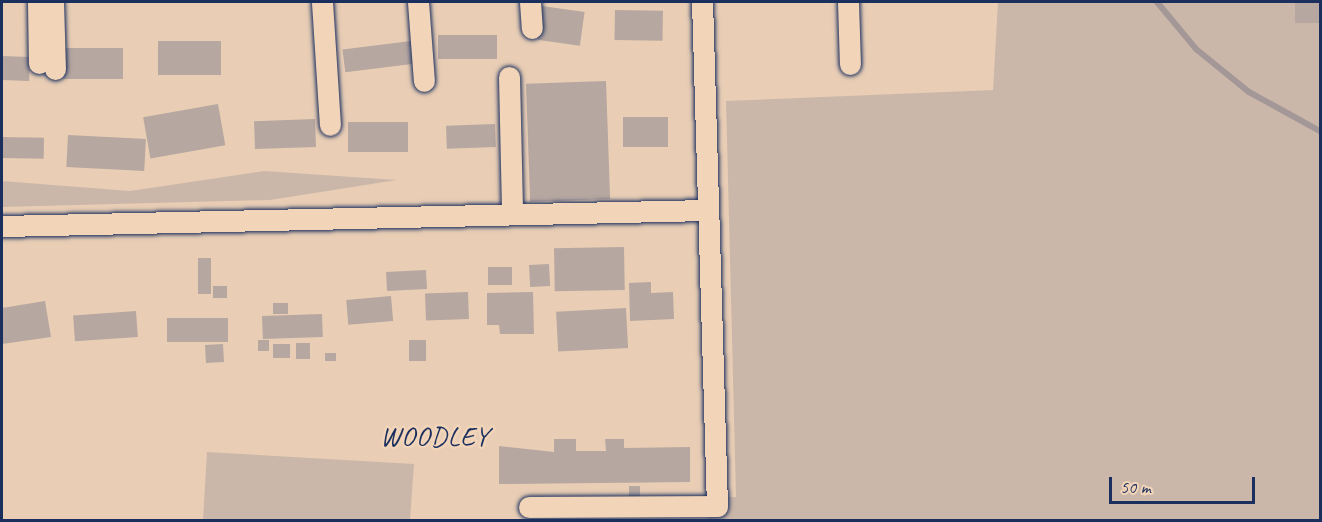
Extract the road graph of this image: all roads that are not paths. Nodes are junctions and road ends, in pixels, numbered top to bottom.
1 (39, 2) edge
2 (53, 2) edge
3 (322, 2) edge
4 (418, 2) edge
5 (530, 2) edge
6 (702, 2) edge
7 (848, 2) edge
8 (532, 27) dead end
9 (850, 64) dead end
10 (509, 77) dead end
11 (424, 81) dead end
12 (330, 125) dead end
13 (707, 210) junction
14 (512, 213) junction
15 (2, 226) edge
16 (529, 507) dead end
17 (717, 513) edge
18 (605, 514) edge

1 - 2 street
3 - 12 street
4 - 11 street
5 - 8 street
6 - 13 street
7 - 9 street
10 - 14 street
13 - 14 street
13 - 17 street
14 - 15 street
16 - 18 street
17 - 18 street

